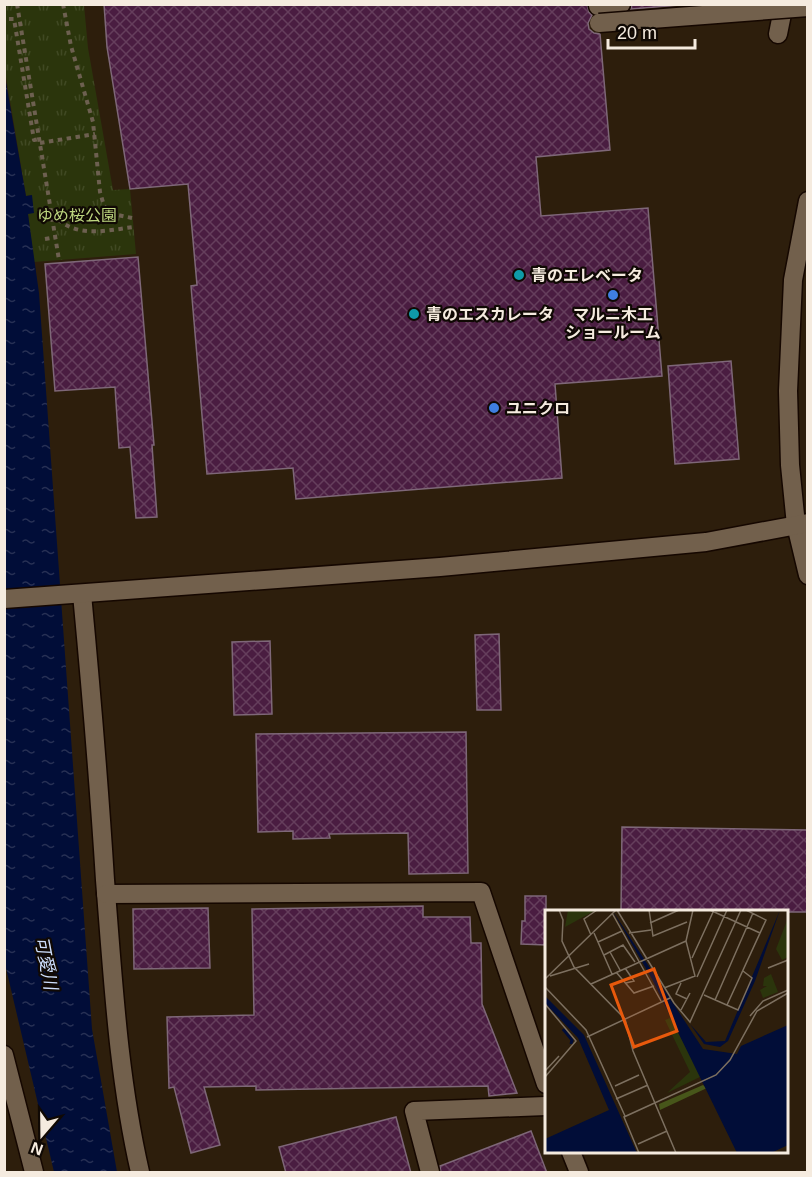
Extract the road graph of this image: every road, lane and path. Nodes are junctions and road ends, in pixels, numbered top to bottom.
1 (17, 4) edge
2 (63, 4) edge
3 (621, 4) edge
4 (784, 4) edge
5 (807, 7) edge
6 (9, 19) dead end
7 (778, 34) dead end
8 (95, 134) junction
9 (40, 141) junction
10 (807, 201) edge
11 (52, 214) junction
12 (41, 217) dead end
13 (132, 218) dead end
14 (133, 227) dead end
15 (56, 237) junction
16 (45, 239) dead end
17 (59, 260) dead end
18 (802, 524) edge
19 (807, 575) edge
20 (74, 595) junction
21 (4, 599) edge
22 (106, 894) junction
23 (4, 1054) edge
24 (545, 1081) edge
25 (545, 1106) edge
26 (571, 1153) edge
27 (34, 1173) edge
28 (140, 1173) edge
29 (430, 1173) edge
30 (579, 1173) edge

1 - 9 path
2 - 8 path
3 - 5 street, bridge
4 - 7 street
6 - 9 path
8 - 9 path
8 - 13 path
9 - 11 path
10 - 18 street
11 - 12 path
11 - 14 path
11 - 15 path
15 - 16 path
15 - 17 path
18 - 19 street
18 - 20 street
20 - 21 street
20 - 22 street
22 - 24 street
22 - 28 street
23 - 27 street
25 - 29 street
26 - 30 street

